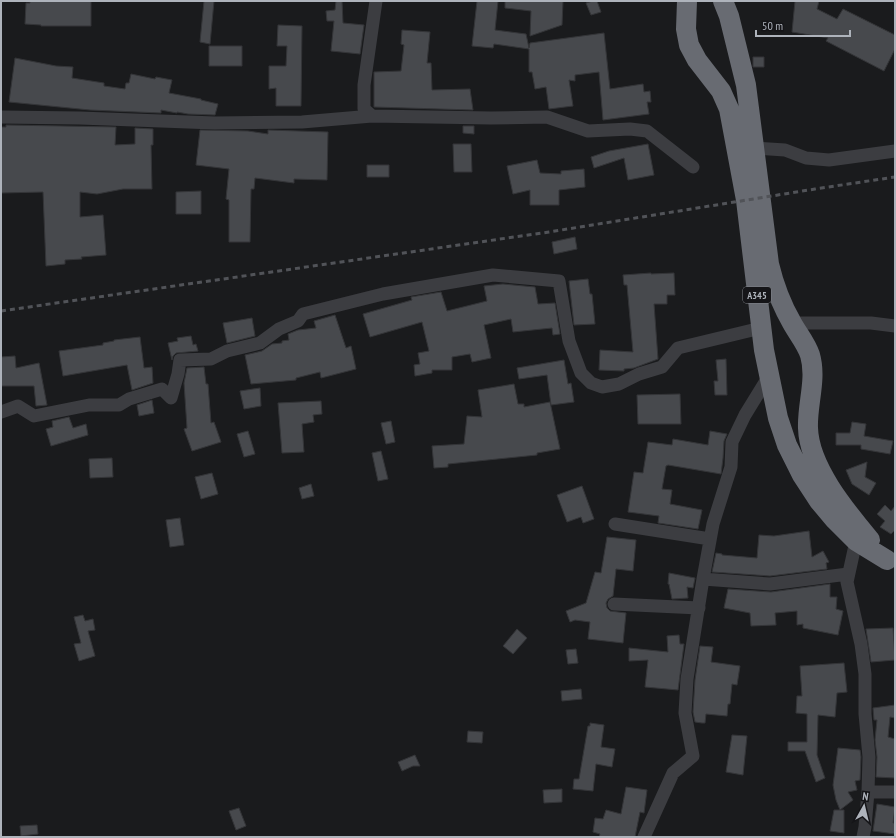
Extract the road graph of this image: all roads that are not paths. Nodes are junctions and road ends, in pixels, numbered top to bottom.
1 (376, 1) edge
2 (687, 1) edge
3 (723, 1) edge
4 (372, 116) junction
5 (1, 117) edge
6 (754, 148) junction
7 (895, 151) edge
8 (693, 167) dead end
9 (791, 323) junction
10 (895, 326) edge
11 (761, 328) junction
12 (770, 376) junction
13 (1, 412) edge
14 (615, 524) dead end
15 (710, 539) junction
16 (856, 541) junction
17 (893, 565) edge
18 (848, 574) junction
19 (702, 579) junction
20 (614, 604) dead end
21 (699, 608) junction
22 (868, 792) junction
23 (895, 792) edge
24 (644, 837) edge
25 (863, 837) edge

1 - 4 street
2 - 11 highway, A345
3 - 6 highway, A345
4 - 5 street
4 - 8 street
6 - 7 street
6 - 9 highway, A345
9 - 10 street
9 - 17 highway, A345
11 - 12 highway, A345
11 - 13 street
12 - 15 street
12 - 16 highway, A345
14 - 15 street
15 - 19 street
16 - 17 highway, A345
16 - 18 street
18 - 19 street
18 - 22 street
19 - 21 street
20 - 21 street
21 - 24 street
22 - 23 street
22 - 25 street

